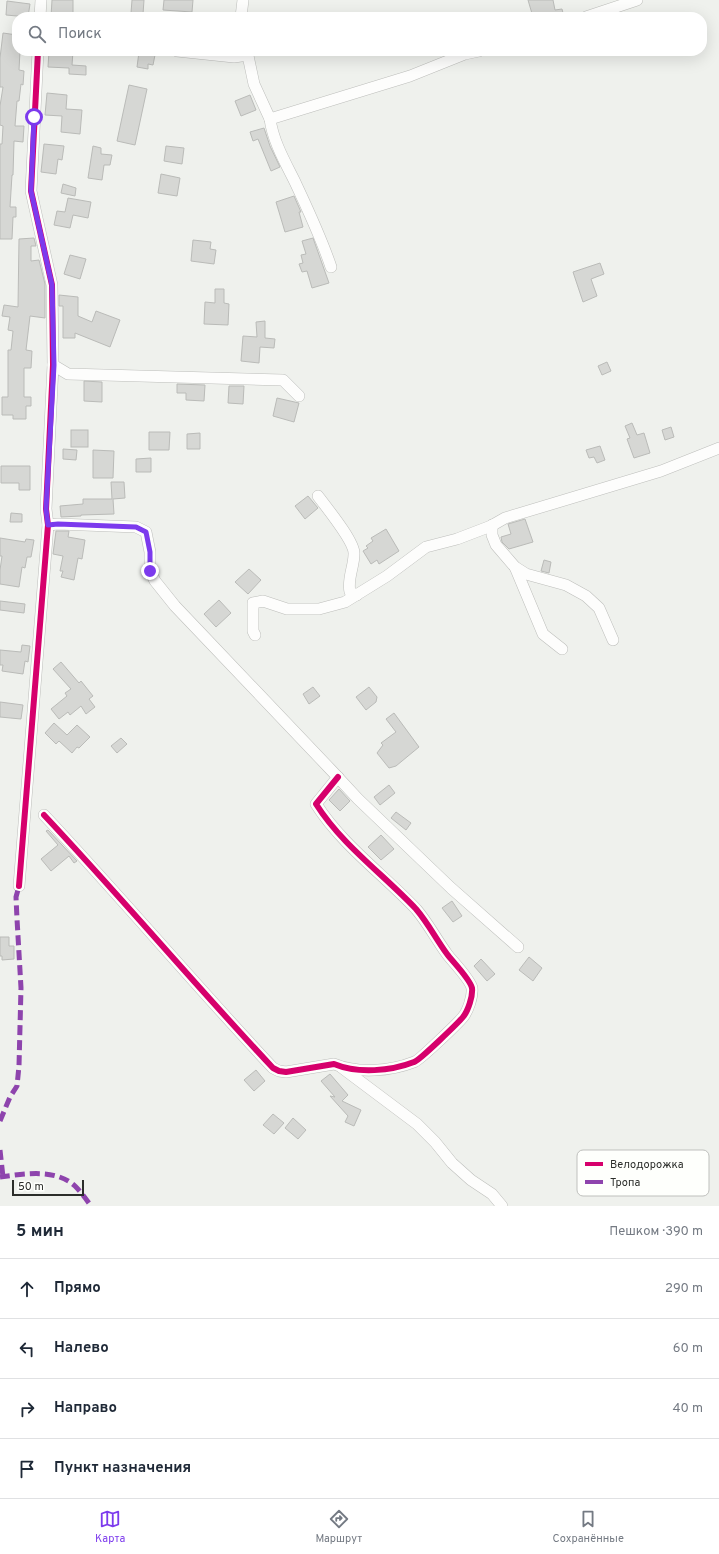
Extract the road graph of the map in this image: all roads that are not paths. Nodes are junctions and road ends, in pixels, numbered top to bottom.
1 (41, 0) edge
2 (243, 0) edge
3 (637, 0) edge
4 (40, 12) edge
5 (242, 12) edge
6 (601, 12) edge
7 (38, 56) edge
8 (224, 56) edge
9 (238, 56) edge
10 (249, 56) edge
11 (460, 56) edge
12 (270, 119) junction
13 (331, 267) dead end
14 (54, 365) junction
15 (299, 396) dead end
16 (719, 448) edge
17 (318, 496) dead end
18 (48, 525) junction
19 (492, 525) junction
20 (515, 567) junction
21 (357, 595) junction
22 (255, 635) dead end
23 (613, 640) dead end
24 (562, 648) dead end
25 (338, 777) junction
26 (44, 815) dead end
27 (19, 886) dead end
28 (518, 947) dead end
29 (340, 1066) junction
30 (502, 1206) edge

1 - 4 street
2 - 5 street
3 - 6 street
7 - 14 street
8 - 9 street
10 - 12 street
11 - 12 street
12 - 13 street
14 - 15 street
14 - 18 street
16 - 19 street
17 - 21 street
18 - 25 street
18 - 27 street
19 - 20 street
19 - 21 street
20 - 23 street
20 - 24 street
21 - 22 street
25 - 28 street
25 - 29 street
26 - 29 street
29 - 30 street

